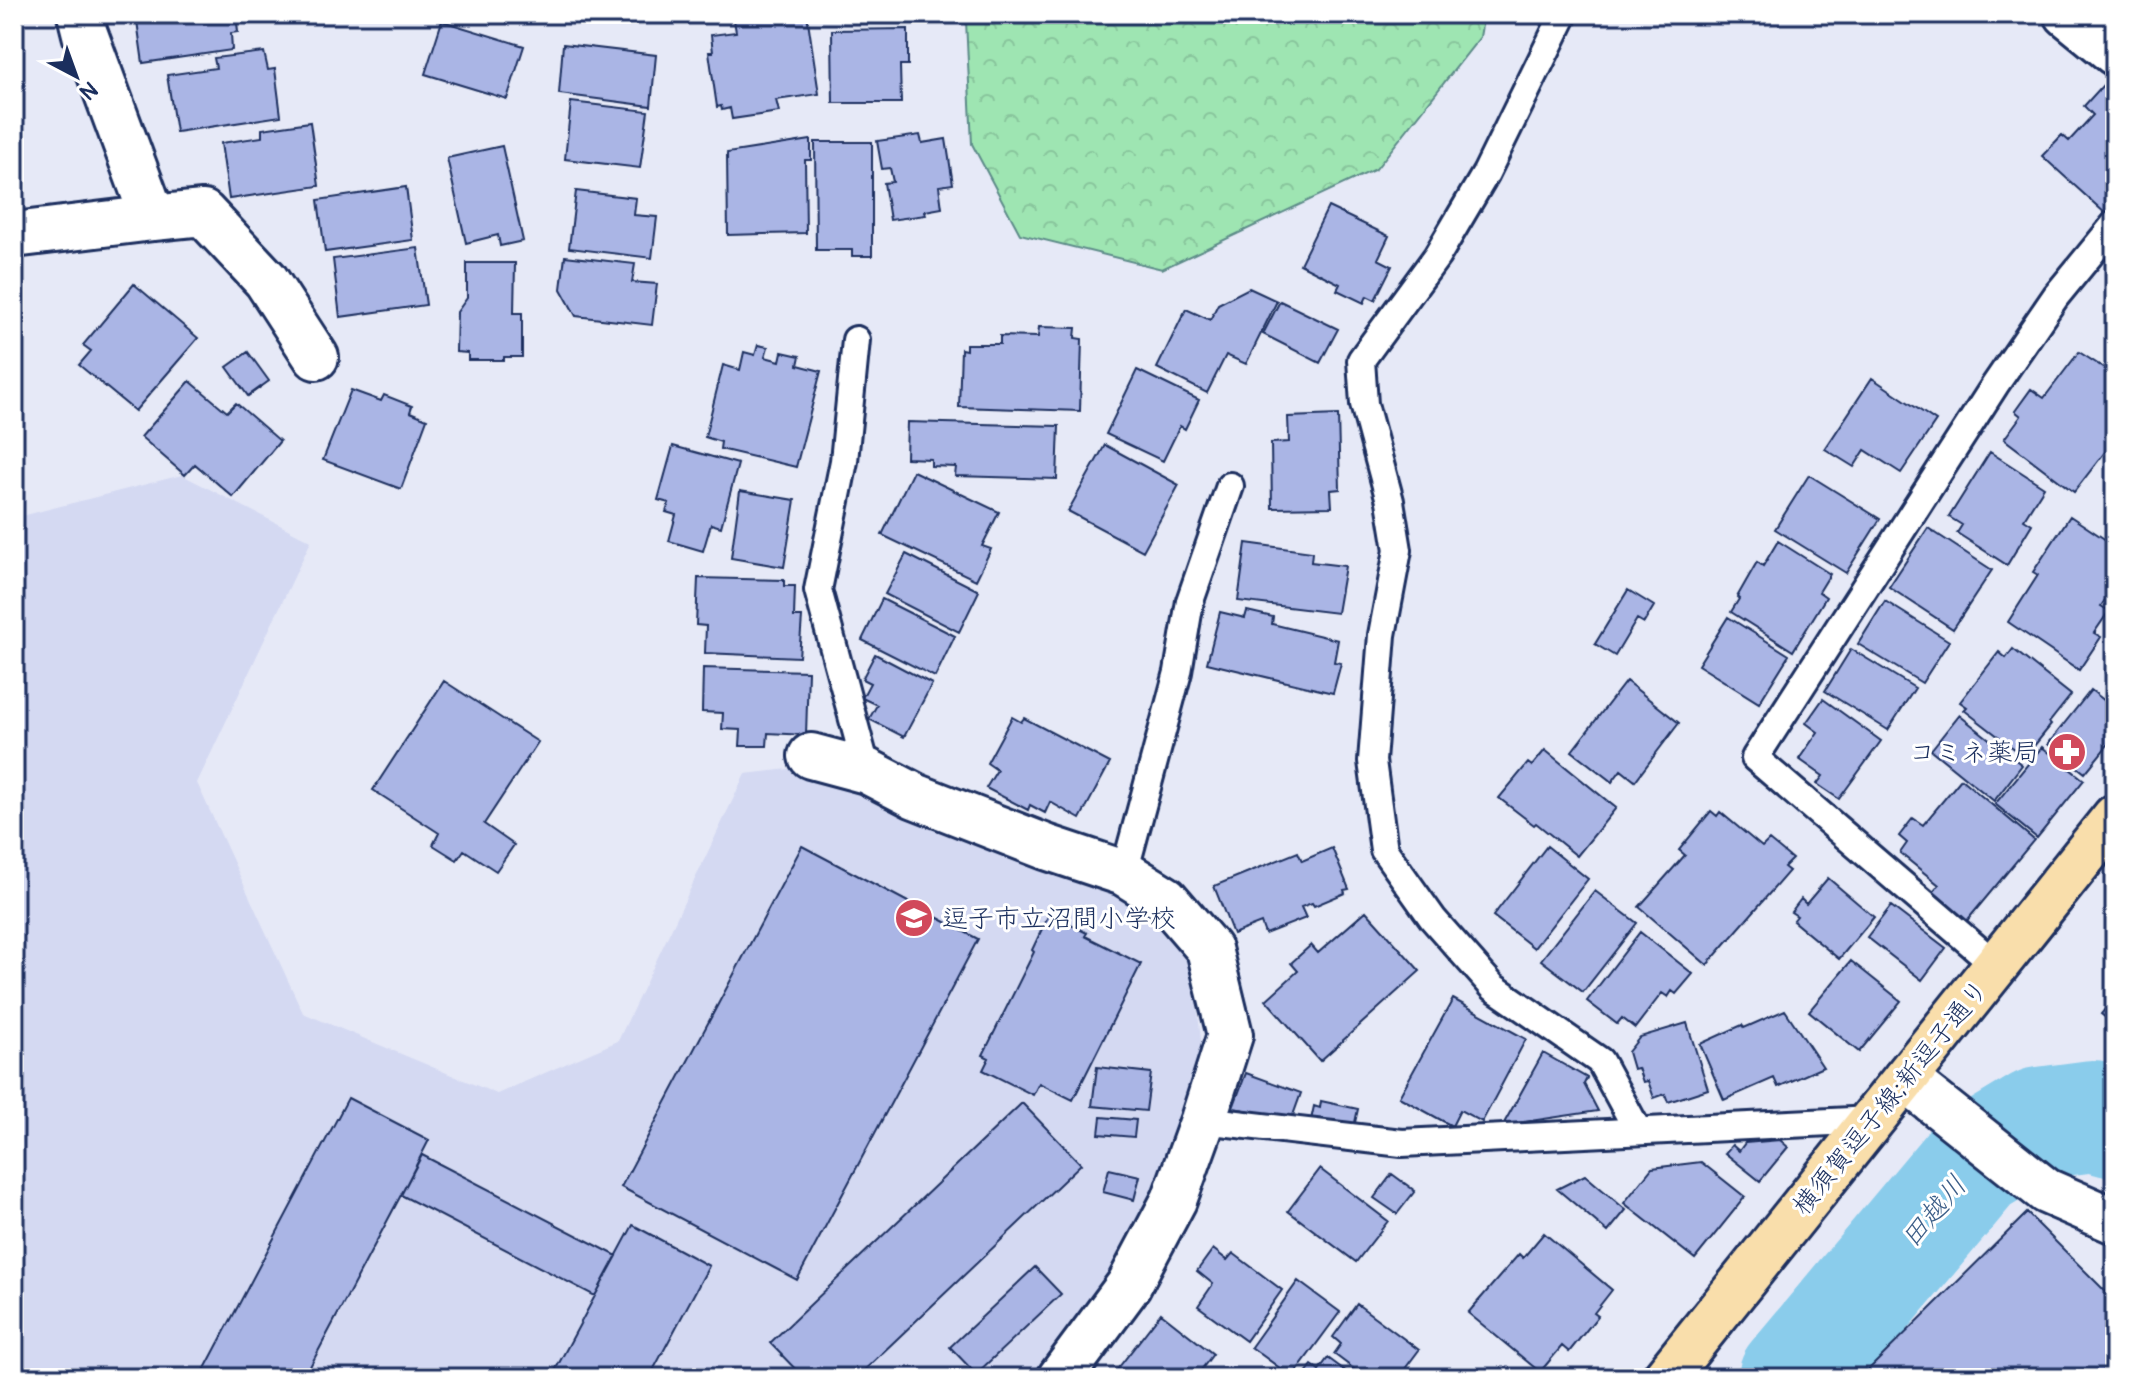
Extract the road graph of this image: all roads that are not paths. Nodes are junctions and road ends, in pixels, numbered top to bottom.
1 (80, 14) edge
2 (1564, 14) edge
3 (2067, 14) edge
4 (2115, 53) edge
5 (153, 218) junction
6 (2115, 224) edge
7 (14, 235) edge
8 (856, 340) dead end
9 (316, 357) dead end
10 (1230, 486) dead end
11 (811, 756) dead end
12 (867, 771) junction
13 (2115, 817) edge
14 (1124, 873) junction
15 (1996, 965) junction
16 (1905, 1079) junction
17 (1203, 1120) junction
18 (1872, 1120) junction
19 (1638, 1131) junction
20 (2115, 1221) edge
21 (1060, 1378) edge
22 (1665, 1378) edge

1 - 5 street
2 - 19 lane
3 - 4 street
5 - 7 street
5 - 9 street
6 - 15 lane
8 - 12 lane
10 - 14 lane
11 - 12 street
12 - 14 street
13 - 15 main road, 横須賀逗子線;新逗子通り
14 - 17 street
15 - 16 main road, 横須賀逗子線;新逗子通り
16 - 18 main road, 横須賀逗子線;新逗子通り
16 - 20 street
17 - 19 lane
17 - 21 street
18 - 19 lane
18 - 22 main road, 横須賀逗子線;新逗子通り

